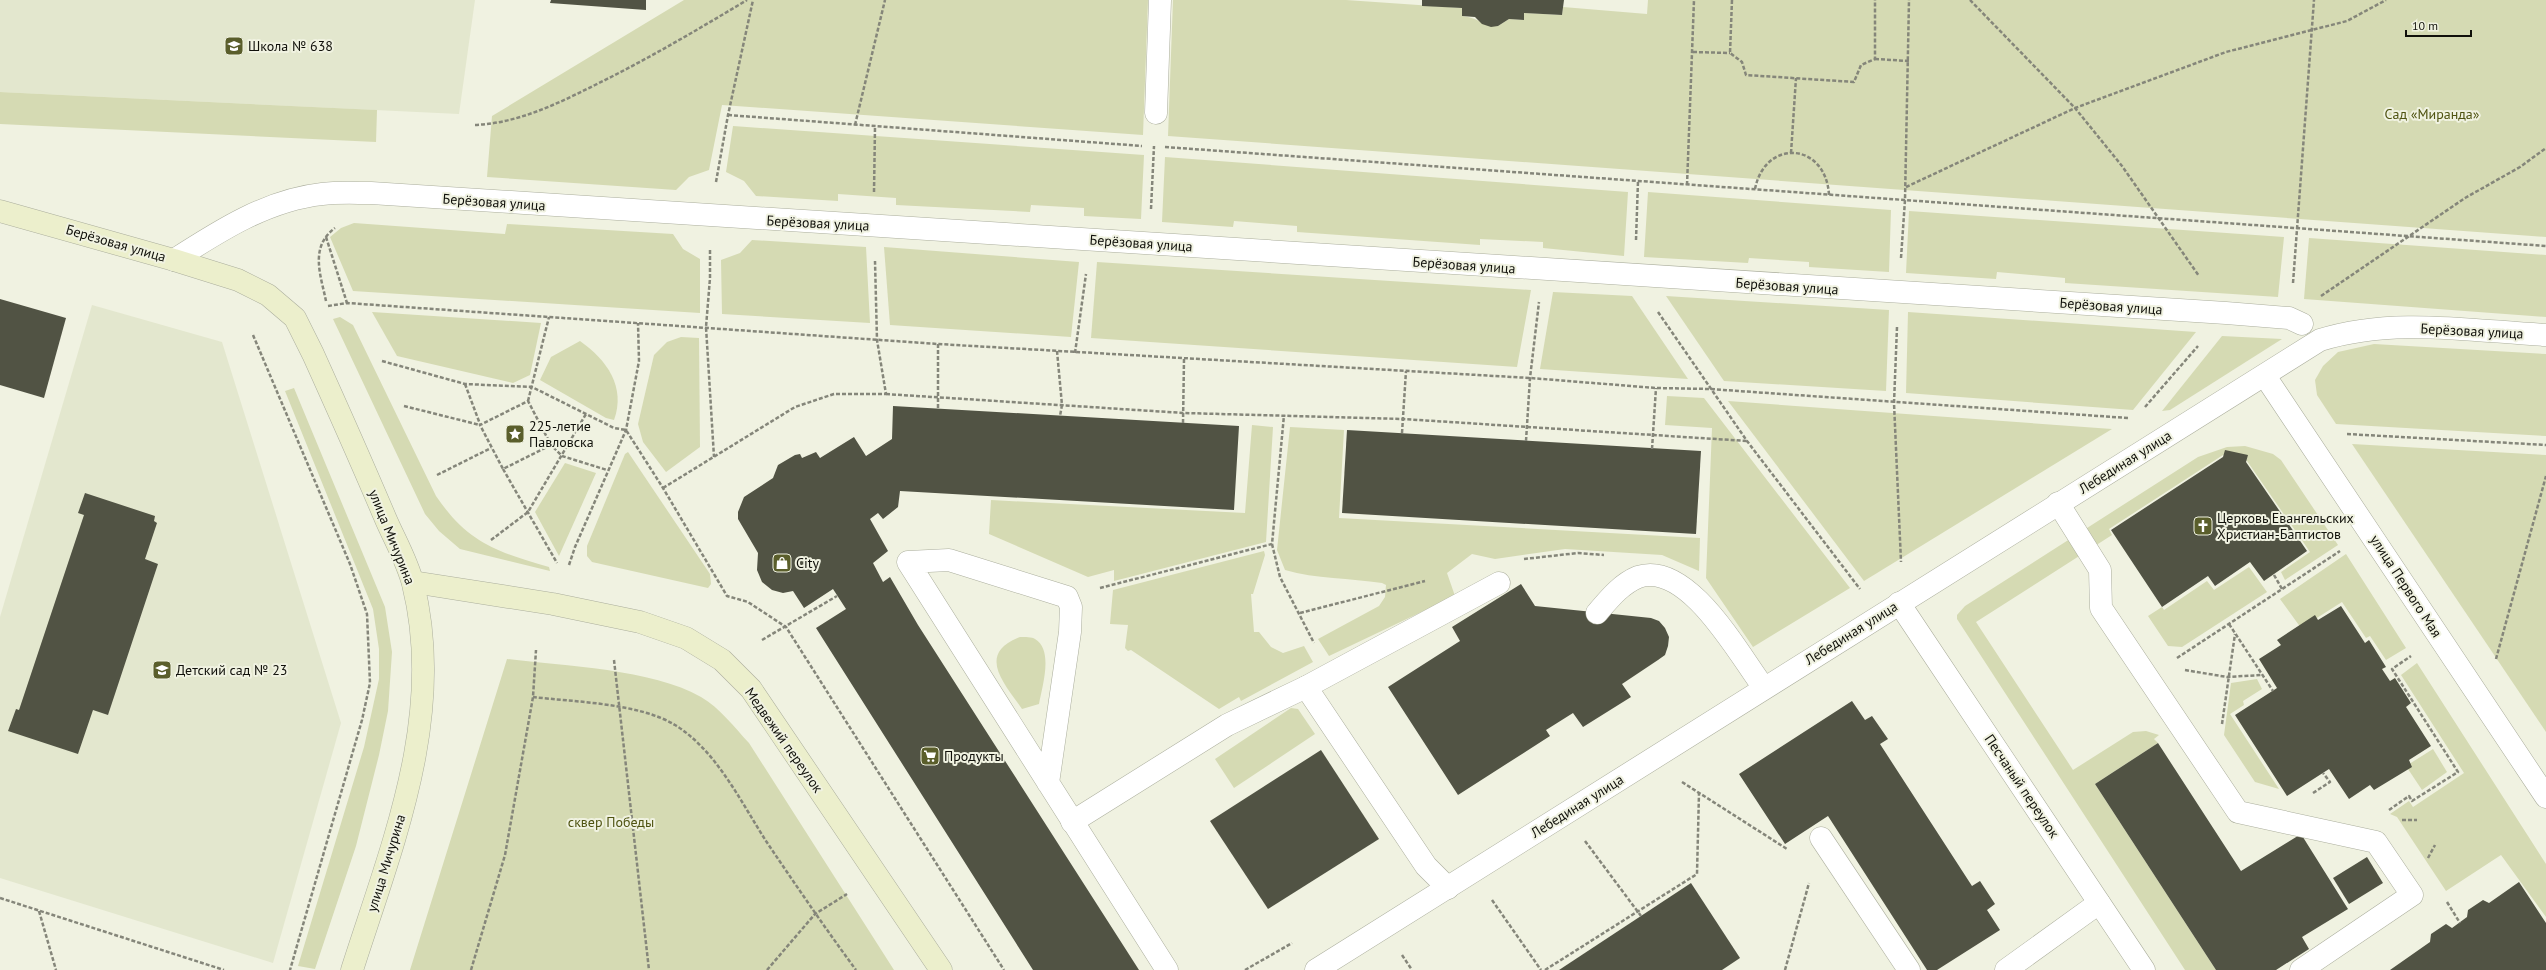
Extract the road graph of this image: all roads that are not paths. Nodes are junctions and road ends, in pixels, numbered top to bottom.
1 (1160, 0) edge
2 (1156, 113) dead end
3 (0, 211) edge
4 (174, 260) junction
5 (2296, 321) road end
6 (2397, 326) joint
7 (2546, 335) edge
8 (2265, 376) junction
9 (2058, 503) junction
10 (413, 582) junction
11 (1499, 583) dead end
12 (1899, 603) junction
13 (1597, 613) dead end
14 (1306, 687) junction
15 (1764, 688) junction
16 (1048, 783) junction
17 (2546, 797) edge
18 (1072, 822) junction
19 (1821, 838) road end
20 (1448, 888) junction
21 (2099, 903) junction
22 (352, 970) edge
23 (941, 970) edge
24 (1167, 970) edge
25 (1316, 970) edge
26 (1909, 970) edge
27 (2006, 970) edge
28 (2144, 970) edge
29 (2301, 970) edge

1 - 2 street
3 - 4 main road, Берёзовая улица
4 - 5 street, Берёзовая улица
4 - 10 main road, улица Мичурина
6 - 7 street, Берёзовая улица
6 - 8 street, Лебединая улица
8 - 9 street, Лебединая улица
8 - 17 street, улица Первого Мая
9 - 12 street, Лебединая улица
9 - 29 street
10 - 22 main road, улица Мичурина
10 - 23 main road, Медвежий переулок
11 - 14 street
12 - 15 street, Лебединая улица
12 - 21 street, Песчаный переулок
13 - 15 street
14 - 18 street
14 - 20 street
15 - 20 street, Лебединая улица
16 - 16 street
16 - 18 street
18 - 24 street
19 - 26 street
20 - 25 street, Лебединая улица
21 - 27 street
21 - 28 street, Песчаный переулок

